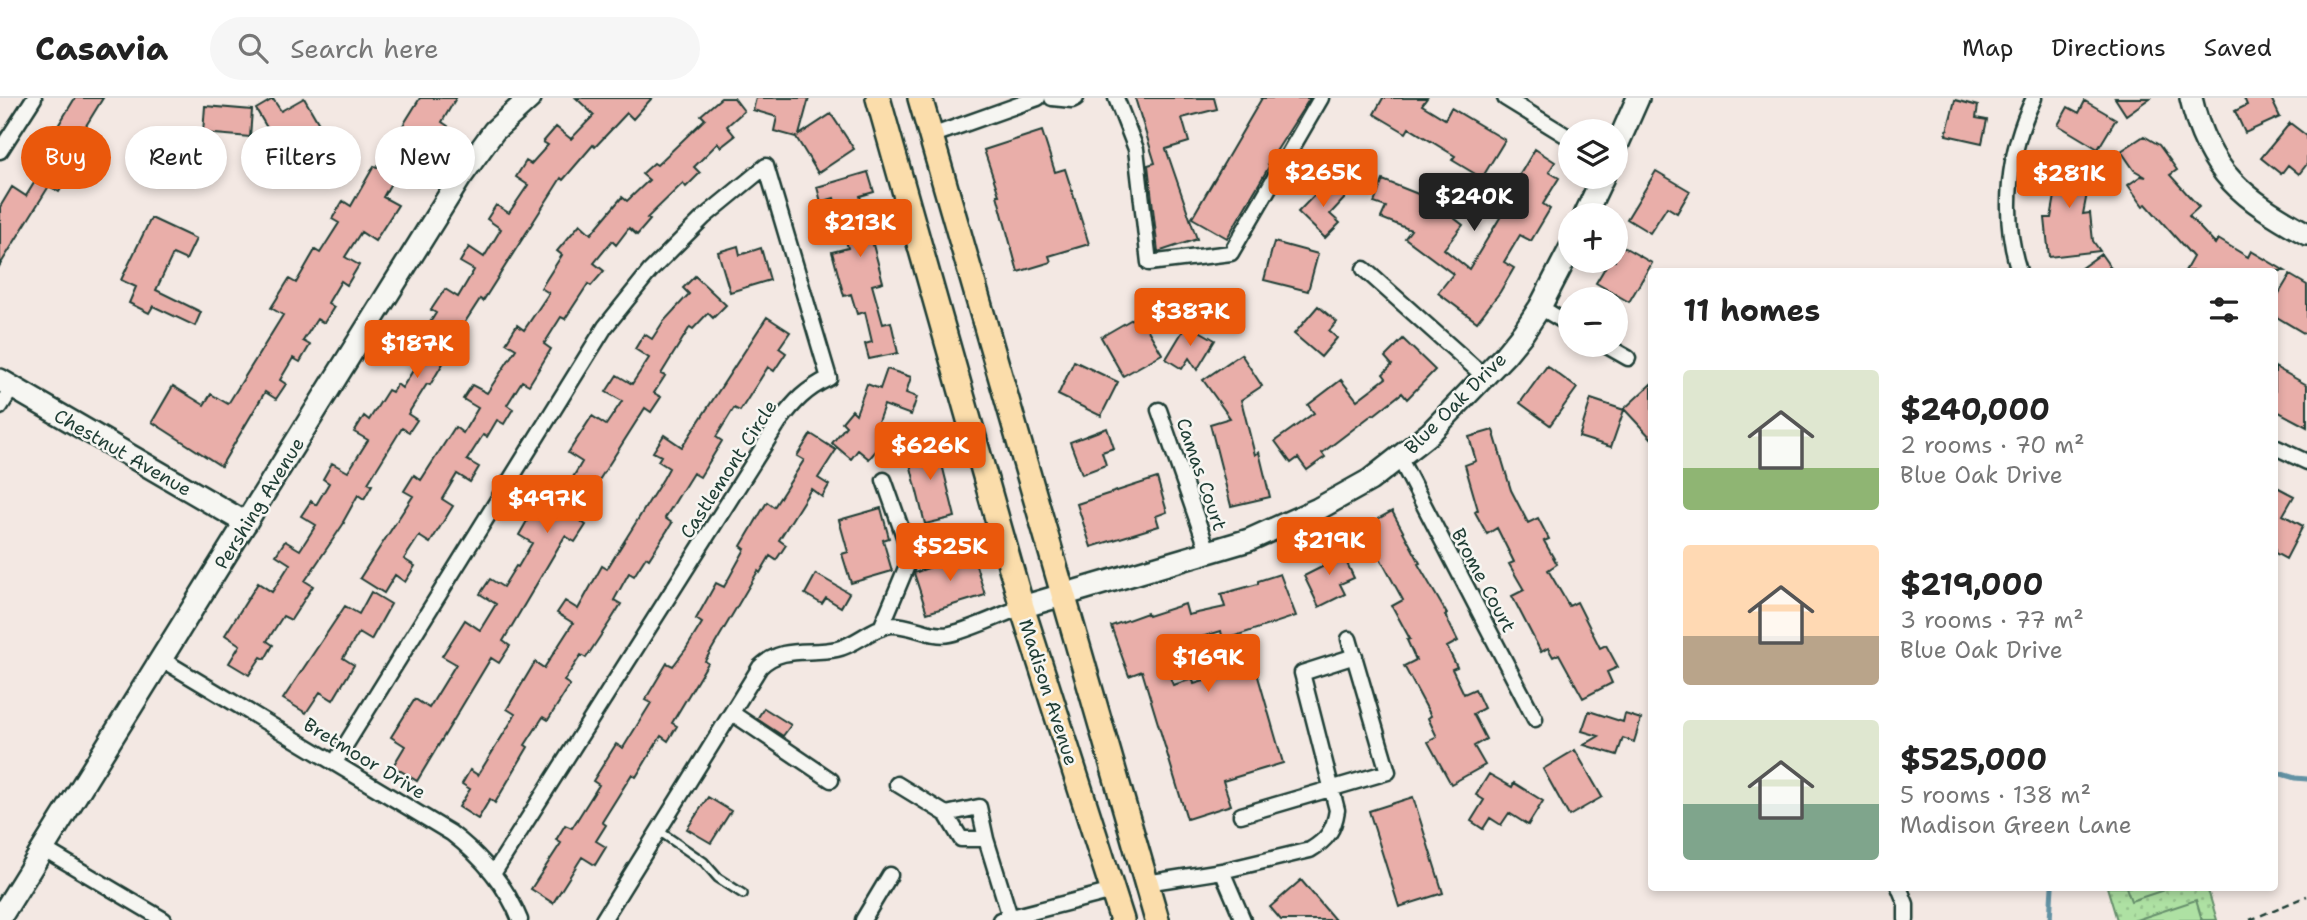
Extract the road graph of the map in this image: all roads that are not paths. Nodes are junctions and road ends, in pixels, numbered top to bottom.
1 (34, 98) edge
2 (530, 98) edge
3 (878, 98) edge
4 (920, 98) edge
5 (1038, 98) edge
6 (1052, 98) edge
7 (1076, 98) edge
8 (1116, 98) edge
9 (1321, 98) edge
10 (1505, 98) edge
11 (1638, 98) edge
12 (2034, 98) edge
13 (2191, 98) edge
14 (1628, 121) edge
15 (1558, 131) edge
16 (931, 136) junction
17 (0, 151) edge
18 (2307, 234) edge
19 (2018, 268) edge
20 (1364, 269) dead end
21 (1558, 272) edge
22 (1540, 307) junction
23 (1558, 317) edge
24 (1485, 377) junction
25 (6, 384) edge
26 (0, 407) edge
27 (1159, 410) dead end
28 (2278, 448) edge
29 (1400, 459) junction
30 (2307, 462) edge
31 (884, 480) dead end
32 (246, 523) junction
33 (950, 545) dead end
34 (1208, 551) junction
35 (911, 555) junction
36 (1063, 594) junction
37 (1022, 607) junction
38 (881, 628) junction
39 (1349, 639) dead end
40 (1355, 656) junction
41 (161, 659) junction
42 (732, 713) junction
43 (1535, 719) dead end
44 (335, 762) junction
45 (831, 780) dead end
46 (897, 784) dead end
47 (1332, 788) junction
48 (946, 814) junction
49 (1241, 815) dead end
50 (659, 831) junction
51 (986, 839) junction
52 (44, 849) junction
53 (1222, 871) junction
54 (493, 874) junction
55 (890, 875) dead end
56 (1146, 883) junction
57 (1113, 891) junction
58 (1901, 891) edge
59 (743, 894) dead end
60 (0, 918) edge
61 (1007, 919) edge
62 (164, 920) edge
63 (520, 920) edge
64 (603, 920) edge
65 (863, 920) edge
66 (1122, 920) edge
67 (1157, 920) edge
68 (1242, 920) edge
69 (1906, 920) edge

1 - 17 street
2 - 32 street, Pershing Avenue
3 - 37 main road, Madison Avenue
4 - 16 main road, Madison Avenue
5 - 16 street
6 - 7 street
8 - 9 street
10 - 15 street
11 - 14 street
12 - 19 street
13 - 18 street
16 - 36 main road, Madison Avenue
20 - 24 street
21 - 22 street, Blue Oak Drive
22 - 23 street
22 - 24 street, Blue Oak Drive
24 - 29 street, Blue Oak Drive
25 - 26 street
25 - 32 street, Chestnut Avenue
27 - 34 street, Camas Court
28 - 30 street
29 - 34 street, Blue Oak Drive
29 - 43 street, Brome Court
31 - 35 street
32 - 41 street, Pershing Avenue
33 - 35 street
34 - 36 street, Blue Oak Drive
35 - 38 street
36 - 37 street, Blue Oak Drive
36 - 56 main road, Madison Avenue
37 - 38 street
37 - 57 main road, Madison Avenue
38 - 42 street
39 - 40 street
40 - 47 street
40 - 47 street
41 - 44 street, Bretmoor Drive
41 - 52 street, Pershing Avenue
42 - 45 street
42 - 50 street
44 - 54 street, Bretmoor Drive
44 - 54 street, Castlemont Circle
46 - 48 street
47 - 49 street
47 - 53 street
48 - 51 street
48 - 51 street
50 - 59 lane
50 - 64 street
51 - 61 street
52 - 60 street, Pershing Avenue
52 - 62 street
53 - 56 street
53 - 68 street
54 - 63 street, Bretmoor Drive
55 - 65 street
56 - 67 main road, Madison Avenue
57 - 61 street
57 - 66 main road, Madison Avenue
58 - 69 street

